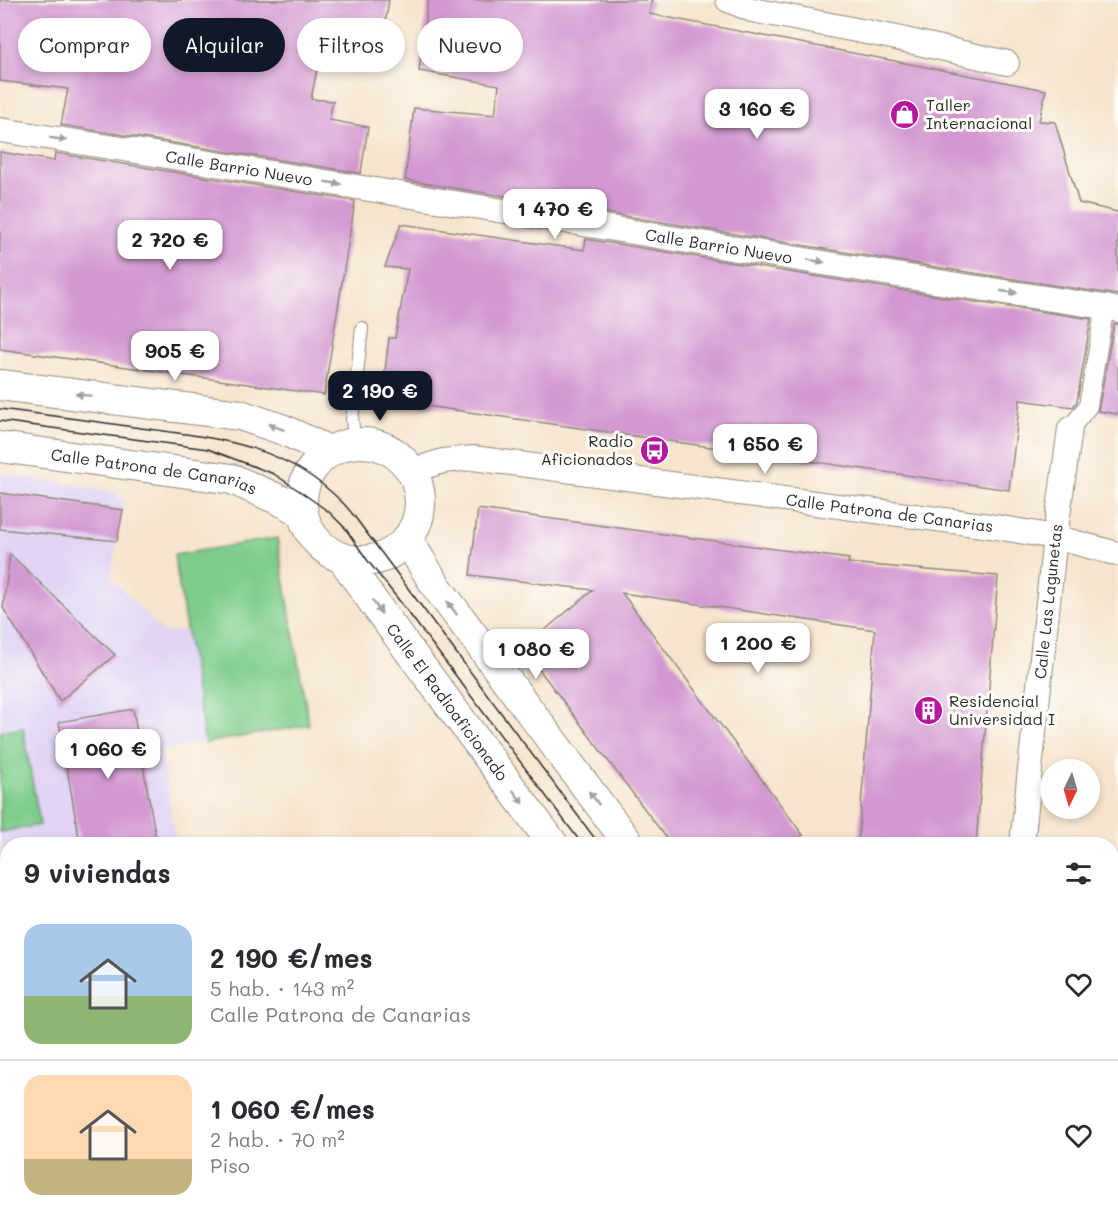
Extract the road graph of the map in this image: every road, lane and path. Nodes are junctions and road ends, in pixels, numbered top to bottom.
1 (728, 0) edge
2 (1007, 63) dead end
3 (0, 130) edge
4 (1112, 308) edge
5 (362, 328) dead end
6 (0, 385) edge
7 (1070, 429) joint
8 (0, 447) edge
9 (342, 448) junction
10 (411, 471) junction
11 (301, 512) junction
12 (1055, 537) junction
13 (407, 539) junction
14 (1118, 554) edge
15 (343, 559) junction
16 (548, 837) edge
17 (624, 837) edge
18 (1023, 837) edge

1 - 2 street
3 -> 4 street, Calle Barrio Nuevo
4 - 7 street
5 - 9 lane
9 -> 6 street
7 - 12 street, Calle Las Lagunetas
8 - 11 street, Calle Patrona de Canarias
9 - 10 street
9 - 11 street
10 - 12 street, Calle Patrona de Canarias
10 - 13 street
11 - 15 street
12 - 14 street, Calle Patrona de Canarias
12 - 18 street, Calle Las Lagunetas
13 - 15 street
17 -> 13 street
15 -> 16 street, Calle El Radioaficionado

